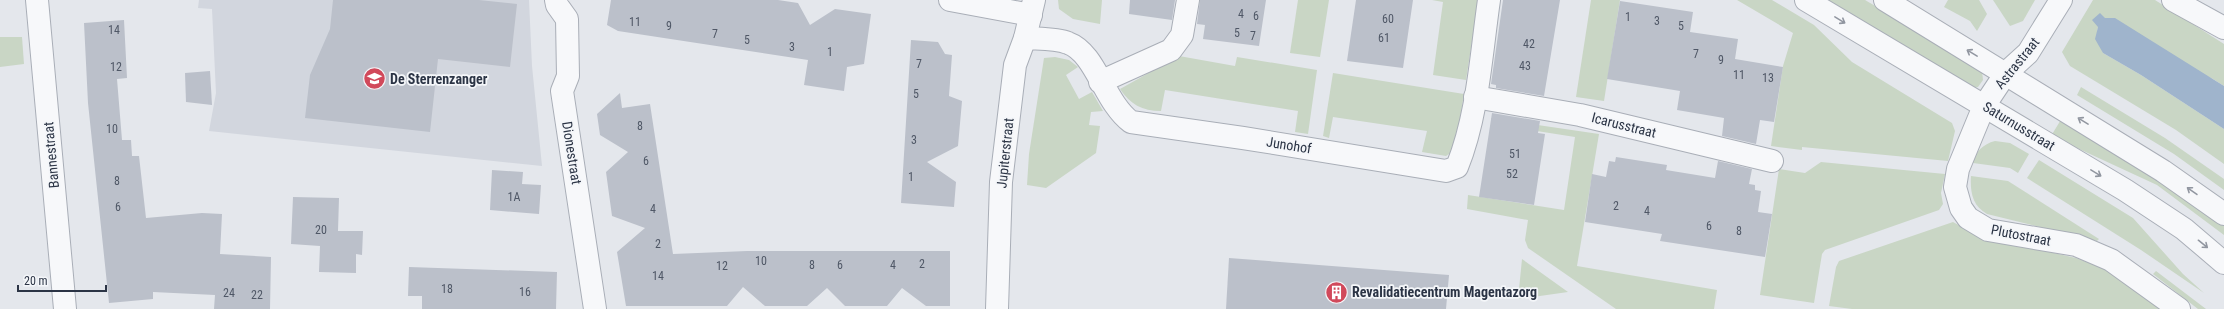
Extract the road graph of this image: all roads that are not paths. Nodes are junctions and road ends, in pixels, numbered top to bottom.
1 (37, 0) edge
2 (556, 0) edge
3 (950, 0) edge
4 (1188, 0) edge
5 (1489, 0) edge
6 (1806, 0) edge
7 (1884, 0) edge
8 (2061, 0) edge
9 (2173, 0) edge
10 (1032, 7) edge
11 (2224, 28) edge
12 (1025, 38) junction
13 (2006, 73) junction
14 (1100, 82) junction
15 (1475, 97) junction
16 (1984, 106) junction
17 (1772, 161) dead end
18 (2224, 214) edge
19 (2224, 264) edge
20 (65, 309) edge
21 (595, 309) edge
22 (996, 309) edge
23 (2179, 309) edge

1 - 20 street, Bannestraat
2 - 21 street, Dionestraat
3 - 10 street
4 - 14 street
5 - 15 street, Junohof
6 -> 16 street, Saturnusstraat
13 -> 7 street
8 - 13 street, Astrastraat
9 - 11 street
10 - 12 street, Jupiterstraat
12 - 14 street
12 - 22 street, Jupiterstraat
13 - 16 street, Astrastraat
18 -> 13 street
14 - 15 street, Junohof
15 - 17 street, Icarusstraat
16 -> 19 street, Saturnusstraat
16 - 23 street, Plutostraat

